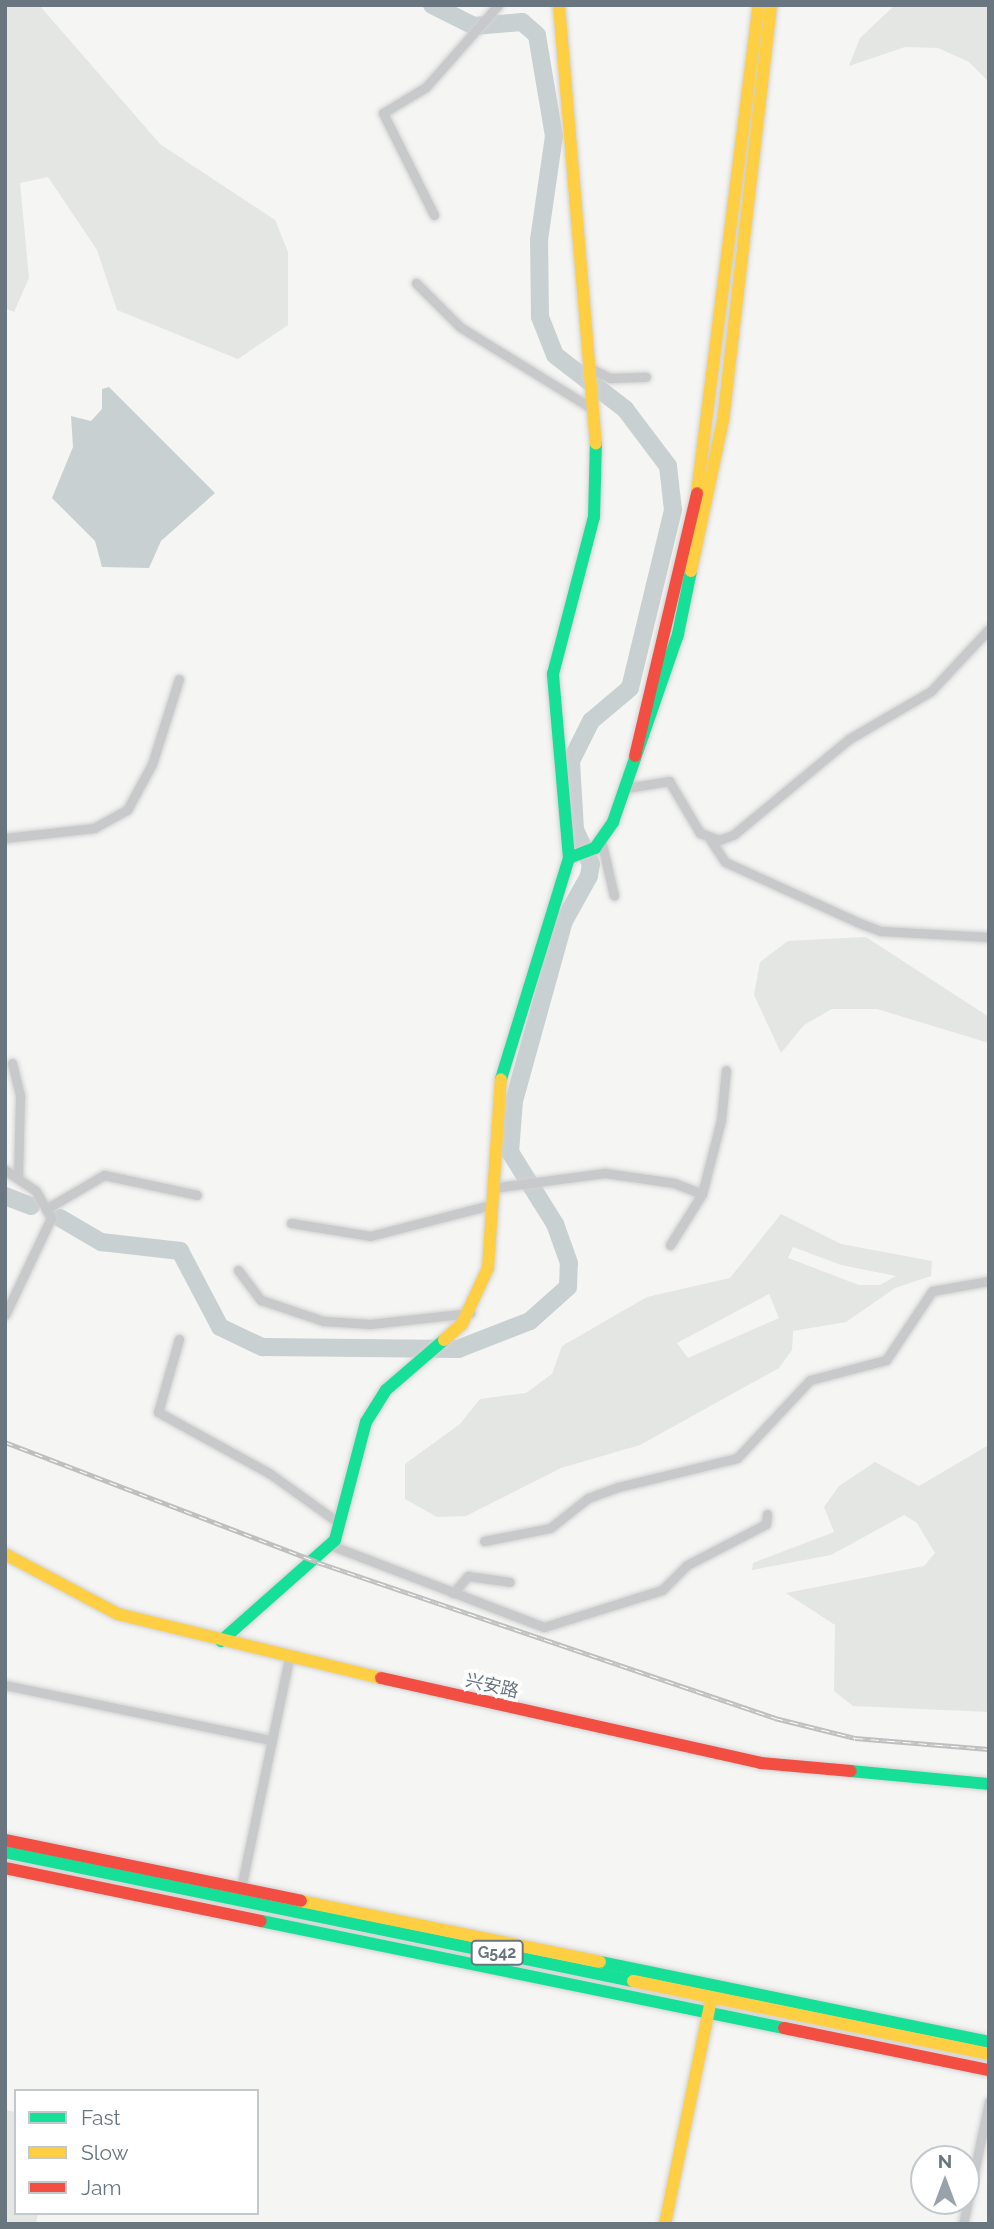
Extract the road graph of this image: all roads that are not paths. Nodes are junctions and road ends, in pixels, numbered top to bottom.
1 (498, 5) edge
2 (559, 5) edge
3 (759, 5) edge
4 (771, 5) edge
5 (434, 215) dead end
6 (416, 283) dead end
7 (587, 368) junction
8 (646, 377) dead end
9 (591, 408) junction
10 (989, 629) edge
11 (179, 679) dead end
12 (635, 767) junction
13 (626, 788) junction
14 (5, 838) edge
15 (710, 839) junction
16 (587, 850) junction
17 (614, 896) dead end
18 (989, 937) edge
19 (12, 1063) dead end
20 (726, 1070) dead end
21 (5, 1170) edge
22 (18, 1179) junction
23 (492, 1188) junction
24 (197, 1195) dead end
25 (702, 1195) junction
26 (491, 1205) junction
27 (46, 1209) junction
28 (291, 1223) dead end
29 (670, 1245) dead end
30 (238, 1270) dead end
31 (989, 1281) edge
32 (470, 1313) junction
33 (5, 1315) edge
34 (179, 1339) dead end
35 (767, 1514) dead end
36 (339, 1523) junction
37 (484, 1541) dead end
38 (330, 1545) junction
39 (5, 1554) edge
40 (510, 1582) dead end
41 (453, 1592) junction
42 (221, 1641) junction
43 (289, 1658) junction
44 (5, 1685) edge
45 (271, 1740) junction
46 (989, 1784) edge
47 (5, 1840) edge
48 (5, 1852) edge
49 (5, 1868) edge
50 (240, 1894) junction
51 (236, 1915) junction
52 (712, 1997) junction
53 (709, 2012) junction
54 (989, 2042) edge
55 (989, 2054) edge
56 (989, 2070) edge
57 (989, 2102) edge
58 (665, 2224) edge
59 (963, 2224) edge

1 - 5 street
2 - 7 main road
3 - 12 main road
4 - 12 main road
6 - 9 street
7 - 8 street
7 - 9 main road
9 - 16 main road
10 - 15 street
11 - 14 street
12 - 13 main road
13 - 15 street
13 - 16 main road
15 - 18 street
16 - 17 street
16 - 23 main road
19 - 22 street
20 - 25 street
21 - 22 street
22 - 27 street
23 - 25 street
23 - 26 main road
24 - 27 street
25 - 29 street
26 - 28 street
26 - 32 main road
27 - 33 street
30 - 32 street
31 - 37 street
32 - 36 main road
34 - 36 street
35 - 41 street
36 - 38 main road
38 - 41 street
38 - 42 main road
39 - 42 main road, 兴安路
40 - 41 street
42 - 43 main road, 兴安路
43 - 45 street
43 - 46 main road, 兴安路
44 - 45 street
45 - 50 street
47 - 50 main road
48 - 50 main road, G542
49 - 51 main road, G542
50 - 51 street
50 - 52 main road, G542
50 - 54 main road
51 - 53 main road, G542
52 - 53 main road
52 - 55 main road, G542
53 - 56 main road, G542
53 - 58 main road
57 - 59 street

